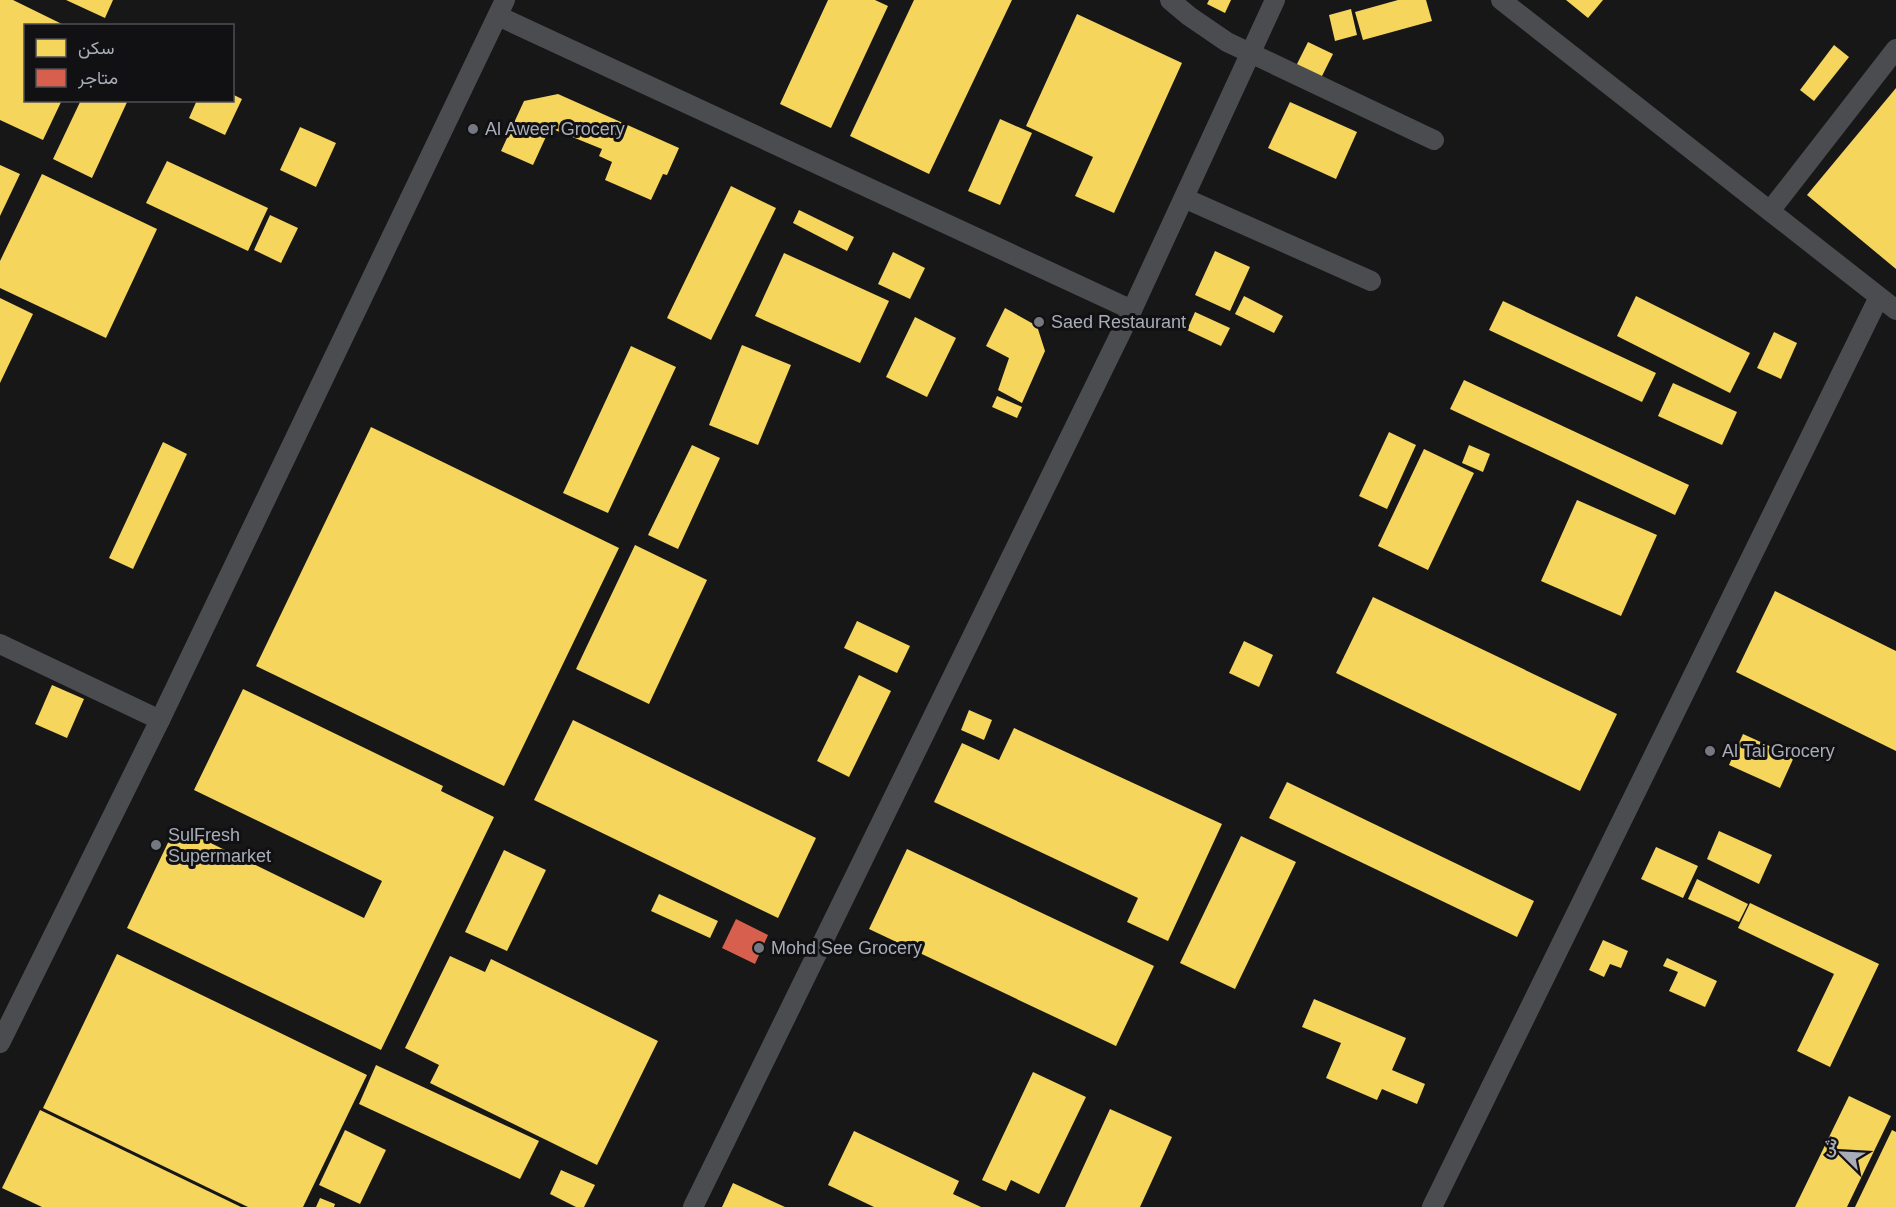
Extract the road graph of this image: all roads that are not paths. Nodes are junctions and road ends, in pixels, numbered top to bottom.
1 (1170, 0) edge
2 (1275, 0) edge
3 (1501, 0) edge
4 (502, 8) edge
5 (1896, 49) edge
6 (1251, 53) junction
7 (1434, 140) dead end
8 (1184, 198) junction
9 (1770, 211) junction
10 (1371, 281) dead end
11 (1879, 297) junction
12 (1132, 310) junction
13 (1896, 310) edge
14 (0, 644) edge
15 (160, 720) junction
16 (0, 1044) edge
17 (693, 1207) edge
18 (1432, 1207) edge

1 - 6 lane
2 - 6 lane
3 - 9 lane
4 - 12 lane
4 - 15 lane
5 - 9 lane
6 - 7 lane
6 - 8 lane
8 - 10 lane
8 - 12 lane
9 - 11 lane
11 - 13 lane
11 - 18 lane
12 - 17 lane
14 - 15 lane
15 - 16 lane

